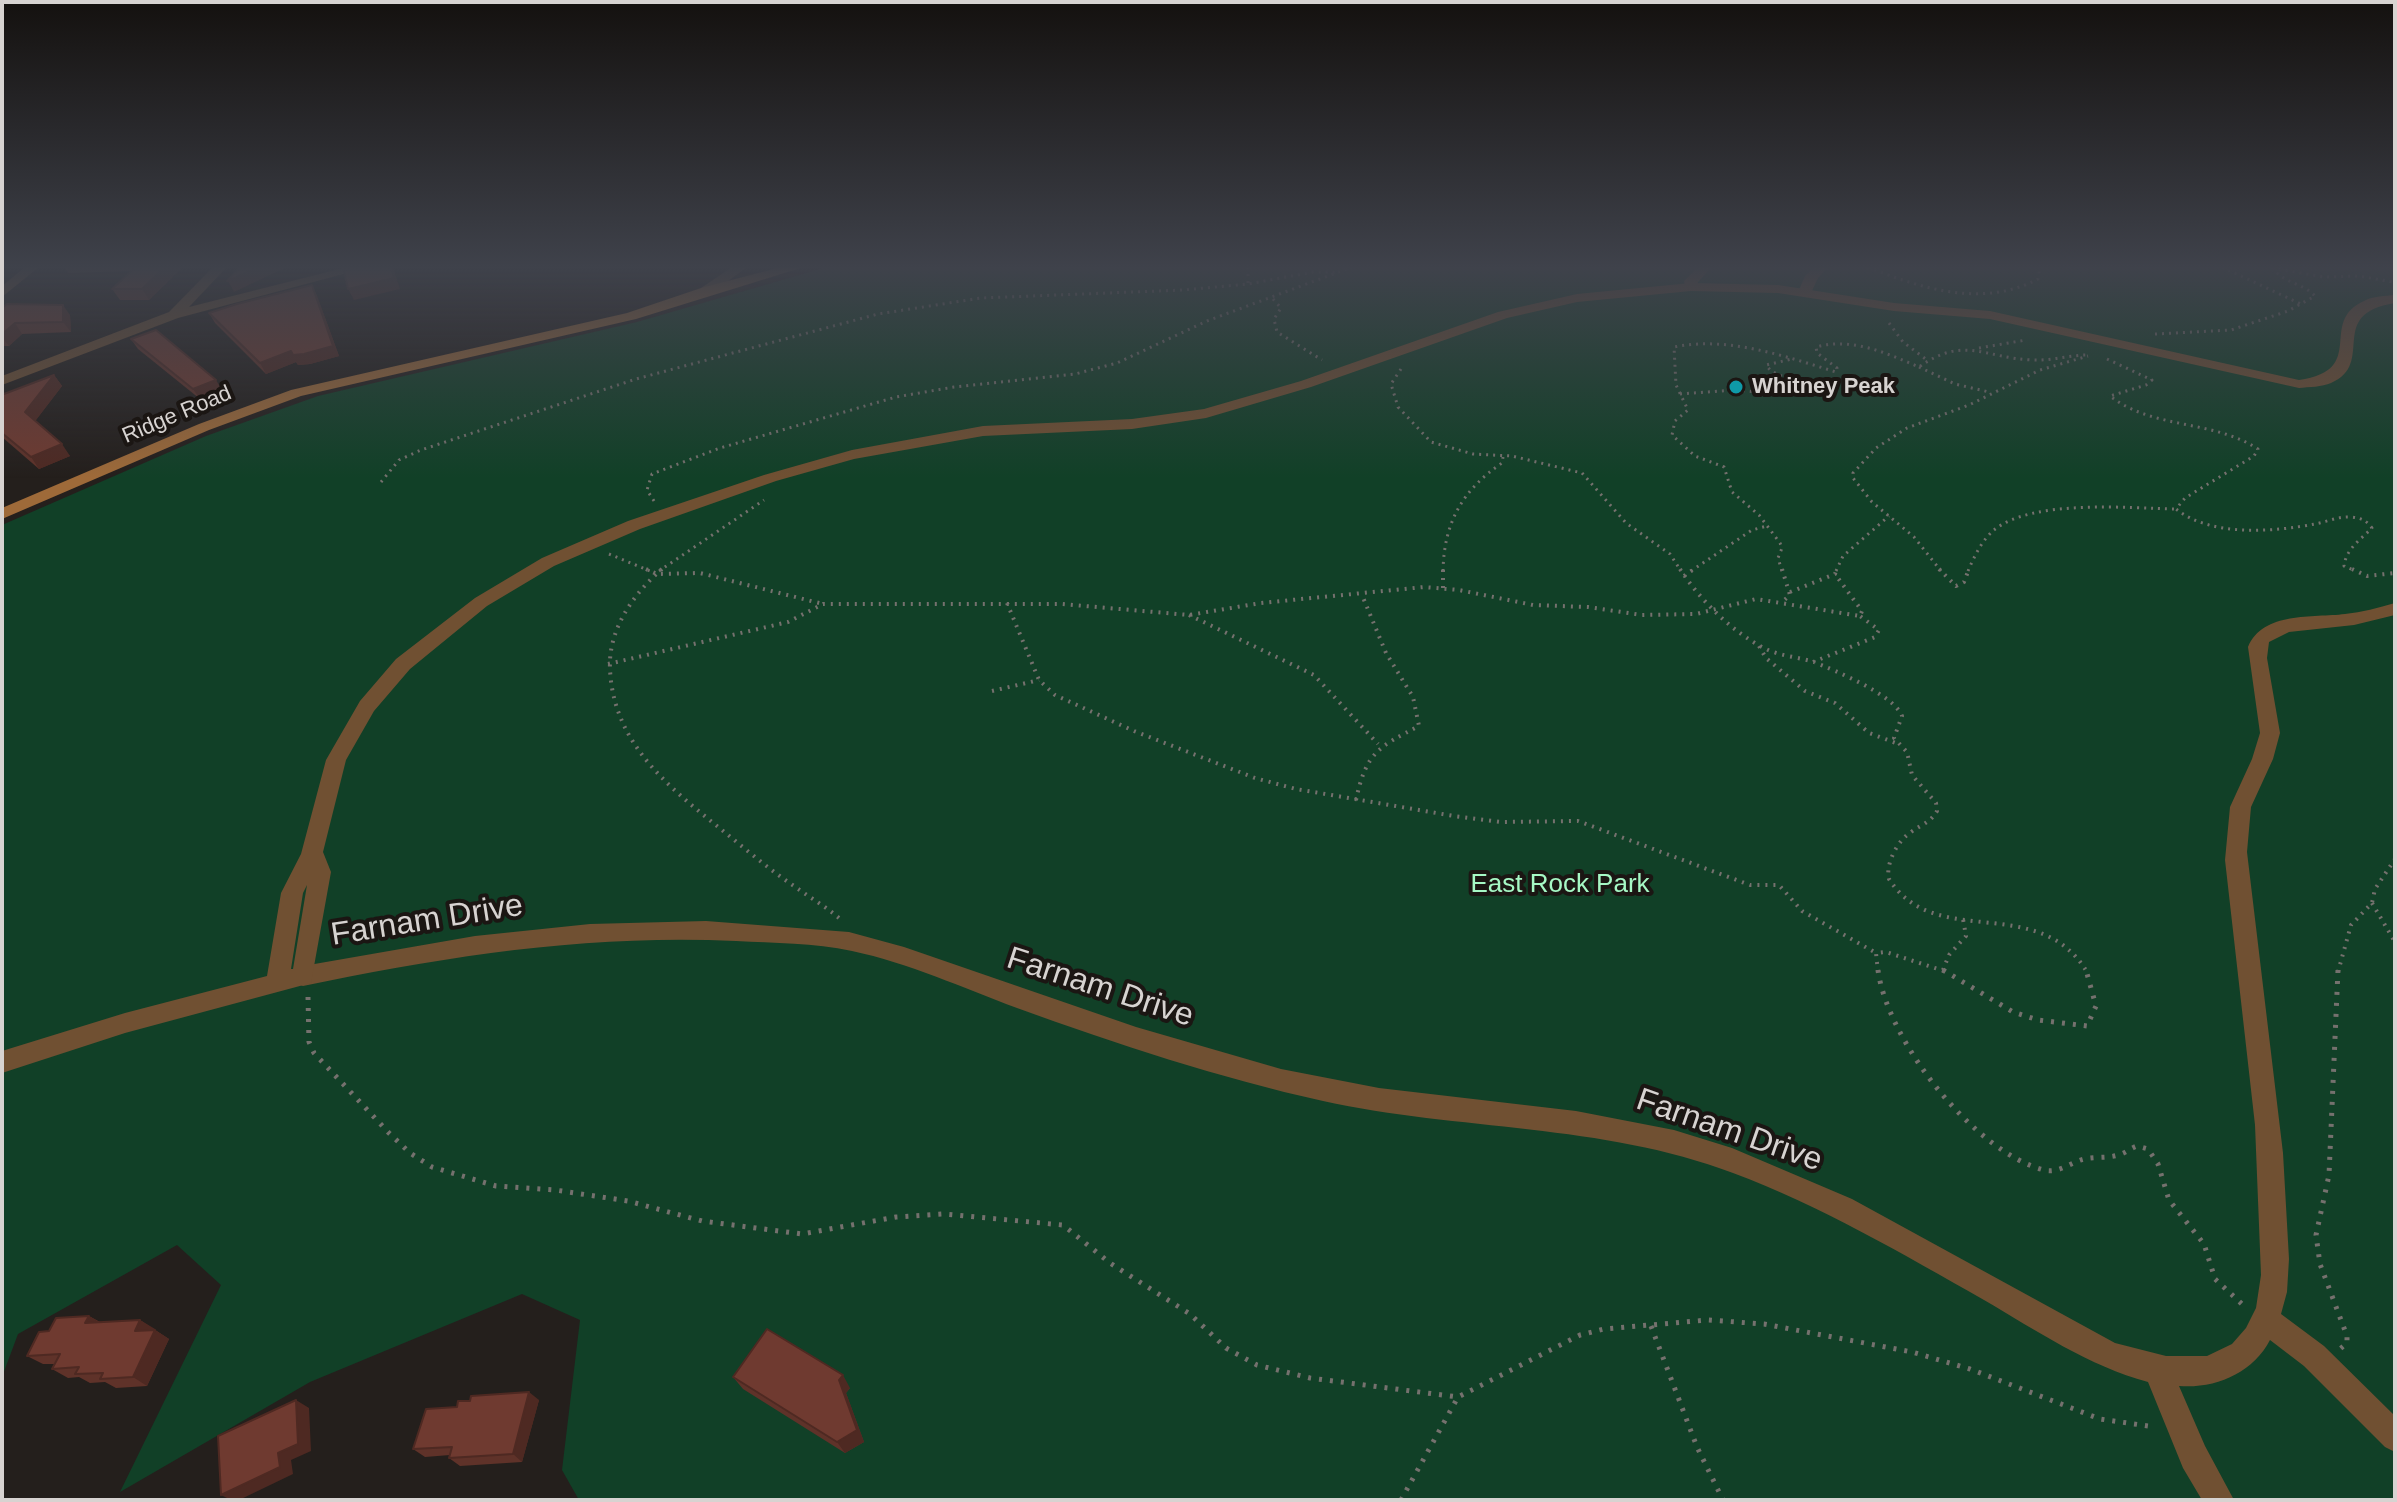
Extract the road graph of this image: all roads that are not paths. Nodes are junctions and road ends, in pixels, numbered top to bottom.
1 (116, 337) edge
2 (539, 337) edge
3 (1437, 337) edge
4 (2073, 337) edge
5 (2346, 337) edge
6 (2, 381) edge
7 (2, 514) edge
8 (2395, 609) edge
9 (312, 854) junction
10 (303, 976) junction
11 (277, 983) junction
12 (2, 1062) edge
13 (2266, 1320) junction
14 (2158, 1370) junction
15 (2395, 1437) edge
16 (2219, 1500) edge

1 - 6 street
2 - 7 main road, Ridge Road
3 - 9 street
4 - 5 street
8 - 13 street, Farnam Drive
9 - 10 street
9 - 11 street
10 - 11 street, Farnam Drive
10 - 14 street, Farnam Drive
11 - 12 street, Farnam Drive
13 - 14 street, Farnam Drive
13 - 15 street
14 - 16 street

